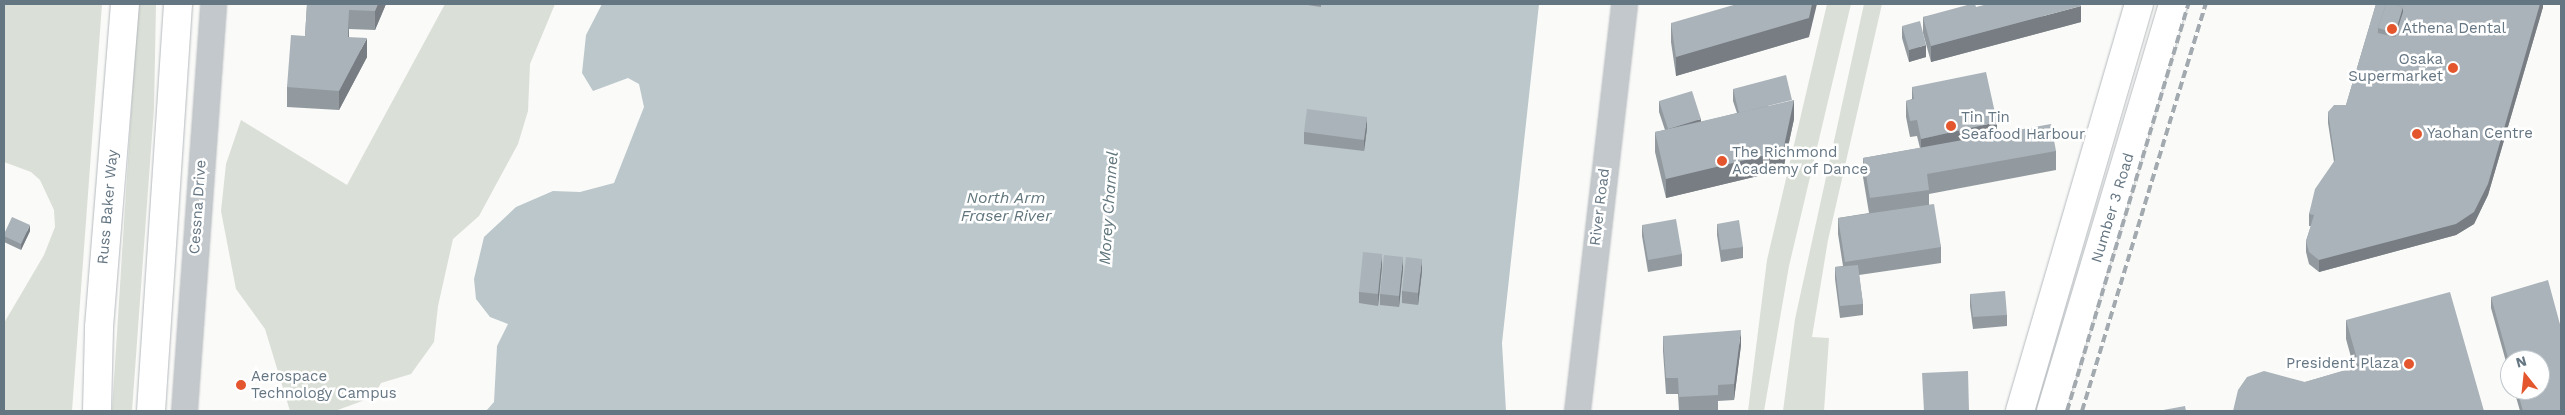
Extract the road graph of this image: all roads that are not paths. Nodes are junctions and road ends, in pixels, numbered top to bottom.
1 (125, 4) edge
2 (166, 4) edge
3 (178, 4) edge
4 (213, 4) edge
5 (1624, 4) edge
6 (2139, 4) edge
7 (2173, 4) edge
8 (174, 57) junction
9 (2115, 84) junction
10 (2147, 93) junction
11 (97, 411) edge
12 (151, 411) edge
13 (184, 411) edge
14 (1577, 411) edge
15 (2020, 411) edge
16 (2051, 411) edge

1 - 11 main road, Russ Baker Way
2 - 8 main road
3 - 8 main road
4 - 13 street, Cessna Drive
5 - 14 street, River Road
6 - 9 main road
7 - 10 main road, Number 3 Road
8 - 12 main road
9 - 10 main road
9 - 15 main road
10 - 16 main road, Number 3 Road

